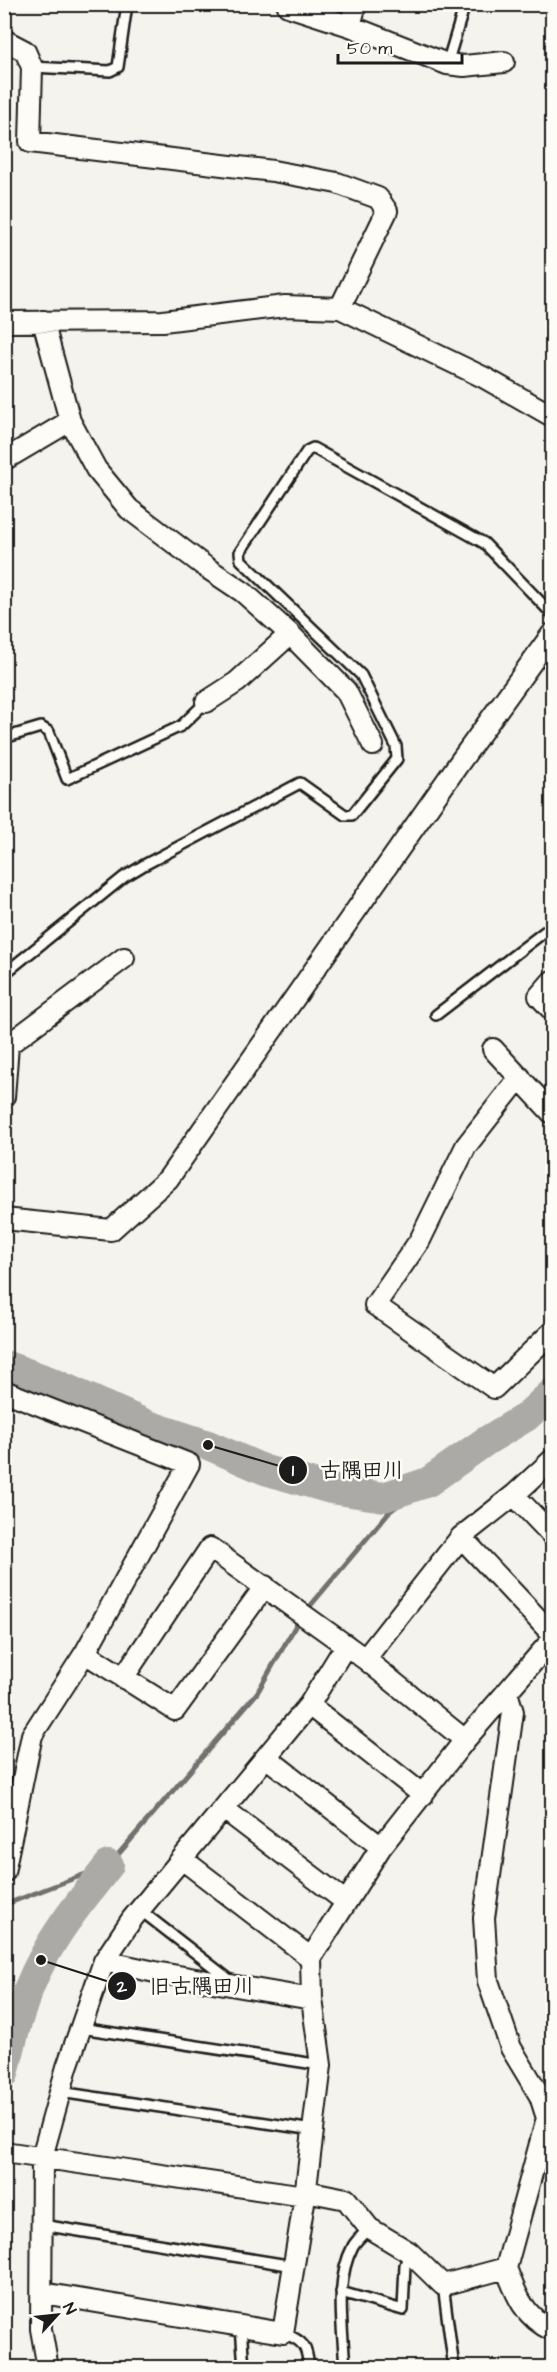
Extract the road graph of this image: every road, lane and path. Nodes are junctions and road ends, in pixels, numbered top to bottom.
1 (127, 4) edge
2 (356, 4) edge
3 (465, 4) edge
4 (288, 5) edge
5 (350, 26) junction
6 (4, 40) edge
7 (504, 62) dead end
8 (447, 64) junction
9 (32, 67) junction
10 (340, 308) junction
11 (44, 321) junction
12 (4, 322) edge
13 (552, 416) edge
14 (70, 421) junction
15 (4, 460) edge
16 (552, 614) edge
17 (290, 634) junction
18 (552, 634) edge
19 (206, 702) joint
20 (4, 738) edge
21 (373, 745) dead end
22 (552, 926) edge
23 (124, 958) dead end
24 (4, 974) edge
25 (552, 981) edge
26 (552, 1010) edge
27 (436, 1015) dead end
28 (493, 1049) dead end
29 (520, 1077) junction
30 (4, 1096) edge
31 (552, 1113) edge
32 (4, 1219) edge
33 (552, 1332) edge
34 (4, 1391) edge
35 (552, 1460) edge
36 (514, 1495) junction
37 (552, 1535) edge
38 (461, 1537) junction
39 (265, 1586) junction
40 (552, 1634) edge
41 (552, 1640) edge
42 (346, 1645) junction
43 (85, 1653) junction
44 (365, 1659) junction
45 (123, 1678) junction
46 (507, 1692) junction
47 (309, 1706) junction
48 (465, 1740) junction
49 (266, 1757) junction
50 (423, 1795) junction
51 (224, 1809) junction
52 (381, 1847) junction
53 (182, 1859) junction
54 (4, 1872) edge
55 (346, 1902) junction
56 (140, 1910) junction
57 (311, 1958) junction
58 (104, 1961) junction
59 (238, 1987) junction
60 (312, 1999) junction
61 (80, 2028) junction
62 (321, 2065) junction
63 (60, 2092) junction
64 (313, 2130) junction
65 (6, 2152) edge
66 (42, 2157) junction
67 (306, 2194) junction
68 (42, 2225) junction
69 (369, 2228) junction
70 (409, 2252) junction
71 (294, 2266) junction
72 (506, 2268) junction
73 (443, 2285) junction
74 (341, 2292) junction
75 (42, 2293) junction
76 (241, 2326) junction
77 (552, 2330) edge
78 (283, 2333) junction
79 (48, 2367) edge
80 (244, 2367) edge
81 (309, 2367) edge
82 (345, 2367) edge
83 (454, 2367) edge

1 - 9 lane
2 - 5 street
3 - 8 lane
4 - 5 street
5 - 8 street
6 - 9 street
7 - 8 street
9 - 10 street
10 - 11 street
10 - 13 street
11 - 12 street
11 - 14 street
14 - 15 street
14 - 17 street
16 - 24 lane
17 - 19 street
17 - 21 street
18 - 32 street
19 - 20 lane
22 - 27 lane
23 - 30 street
25 - 26 street
28 - 29 street
29 - 31 street
29 - 33 street
34 - 43 street
35 - 36 street
36 - 37 street
36 - 38 street
38 - 40 street
38 - 44 street
39 - 42 street
39 - 45 street
39 - 45 street
41 - 46 street
42 - 44 street
42 - 47 street
43 - 45 street
43 - 54 street
44 - 48 street
46 - 48 street
46 - 72 street
47 - 49 street
47 - 50 street
48 - 50 street
49 - 51 street
49 - 52 street
50 - 52 street
51 - 53 street
51 - 55 street
52 - 55 street
53 - 56 street
53 - 57 street
55 - 57 street
56 - 58 street
56 - 59 lane
57 - 60 street
58 - 59 street
58 - 61 street
59 - 60 street
60 - 62 street
61 - 62 lane
61 - 63 street
62 - 64 street
63 - 64 lane
63 - 66 street
64 - 67 street
65 - 66 street
66 - 67 street
66 - 68 street
67 - 69 street
67 - 71 street
68 - 71 lane
68 - 75 street
69 - 70 street
69 - 74 lane
70 - 73 street
70 - 74 lane
71 - 78 street
72 - 73 street
72 - 77 street
73 - 83 lane
74 - 82 lane
75 - 76 street
75 - 79 street
76 - 78 street
76 - 80 lane
78 - 81 lane

